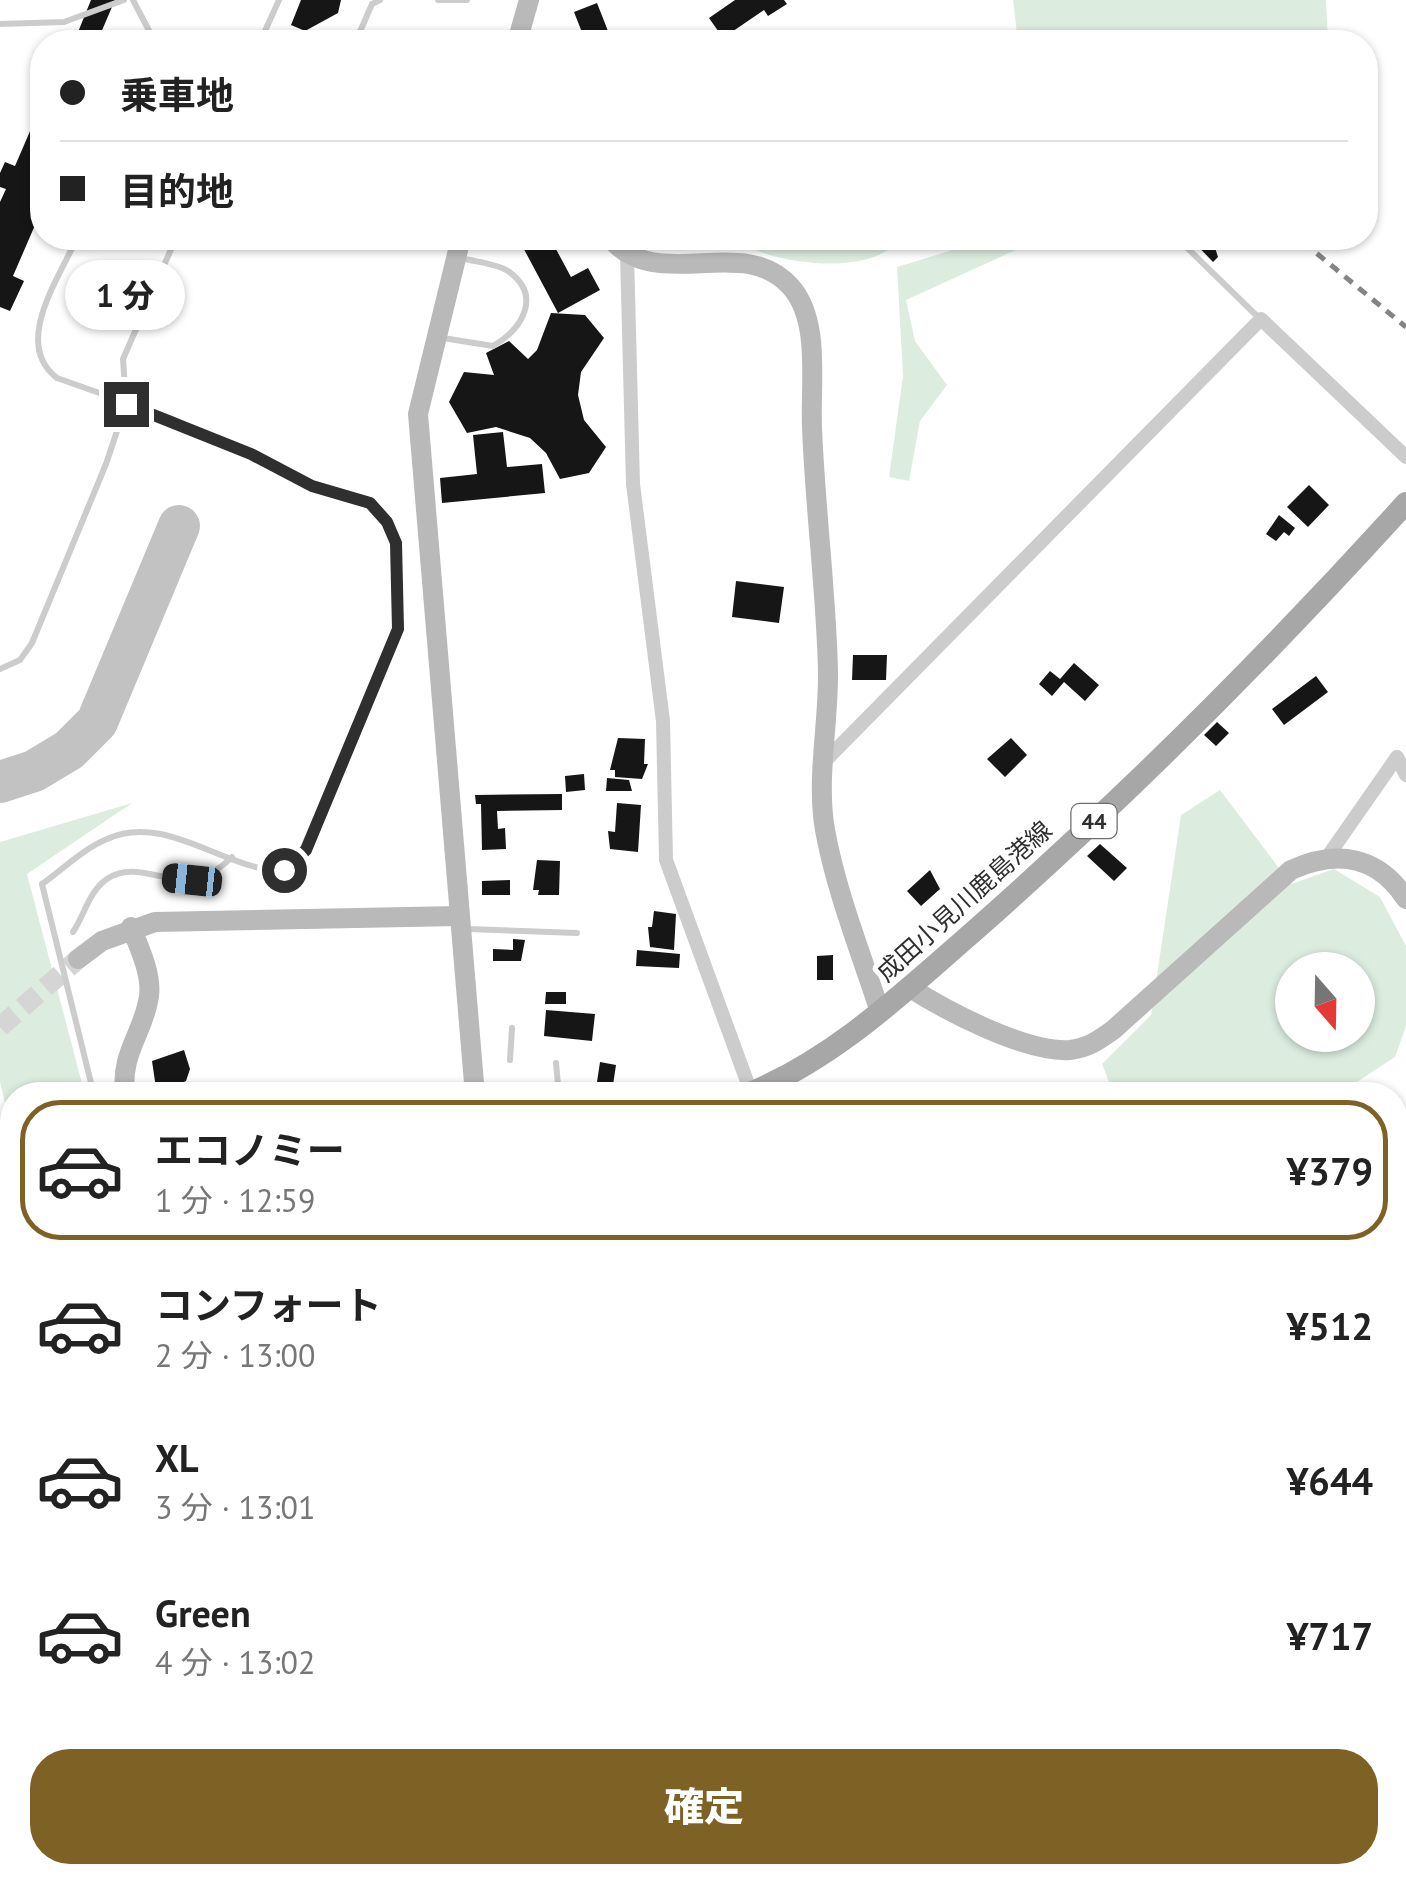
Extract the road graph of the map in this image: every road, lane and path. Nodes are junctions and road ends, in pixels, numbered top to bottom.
1 (124, 0) edge
2 (133, 0) edge
3 (279, 0) edge
4 (380, 0) edge
5 (438, 0) edge
6 (468, 0) edge
7 (529, 0) edge
8 (0, 24) edge
9 (149, 30) edge
10 (265, 30) edge
11 (362, 30) edge
12 (520, 30) edge
13 (72, 250) edge
14 (171, 250) edge
15 (457, 250) edge
16 (465, 250) edge
17 (623, 250) edge
18 (1189, 250) edge
19 (627, 254) junction
20 (1261, 320) junction
21 (434, 336) junction
22 (126, 404) junction
23 (1406, 457) edge
24 (1402, 516) edge
25 (0, 670) edge
26 (824, 762) junction
27 (1406, 775) edge
28 (1328, 856) junction
29 (232, 857) junction
30 (1406, 900) edge
31 (460, 922) junction
32 (130, 927) junction
33 (73, 932) dead end
34 (577, 933) dead end
35 (78, 960) tunnel mouth
36 (909, 988) junction
37 (880, 1012) junction
38 (512, 1028) dead end
39 (510, 1060) dead end
40 (556, 1062) dead end
41 (91, 1082) edge
42 (125, 1082) edge
43 (475, 1082) edge
44 (558, 1082) edge
45 (746, 1082) edge
46 (772, 1082) edge

1 - 8 lane
2 - 9 lane
3 - 10 lane
4 - 11 lane
5 - 6 lane
7 - 12 street
13 - 22 lane
14 - 22 lane
15 - 21 street
16 - 21 lane
17 - 19 street
18 - 20 lane
19 - 26 street
19 - 45 street
20 - 23 street
20 - 26 street
21 - 31 street
22 - 25 lane
22 - 29 lane
24 - 36 main road, 成田小見川鹿島港線 / 44
26 - 37 street
27 - 28 street
28 - 30 street
28 - 36 street
29 - 33 lane
29 - 41 lane, bridge
31 - 32 street
31 - 34 lane
31 - 43 street
32 - 35 street
32 - 42 street
36 - 37 main road, 成田小見川鹿島港線 / 44
37 - 46 main road, 成田小見川鹿島港線 / 44
38 - 39 lane
40 - 44 lane

